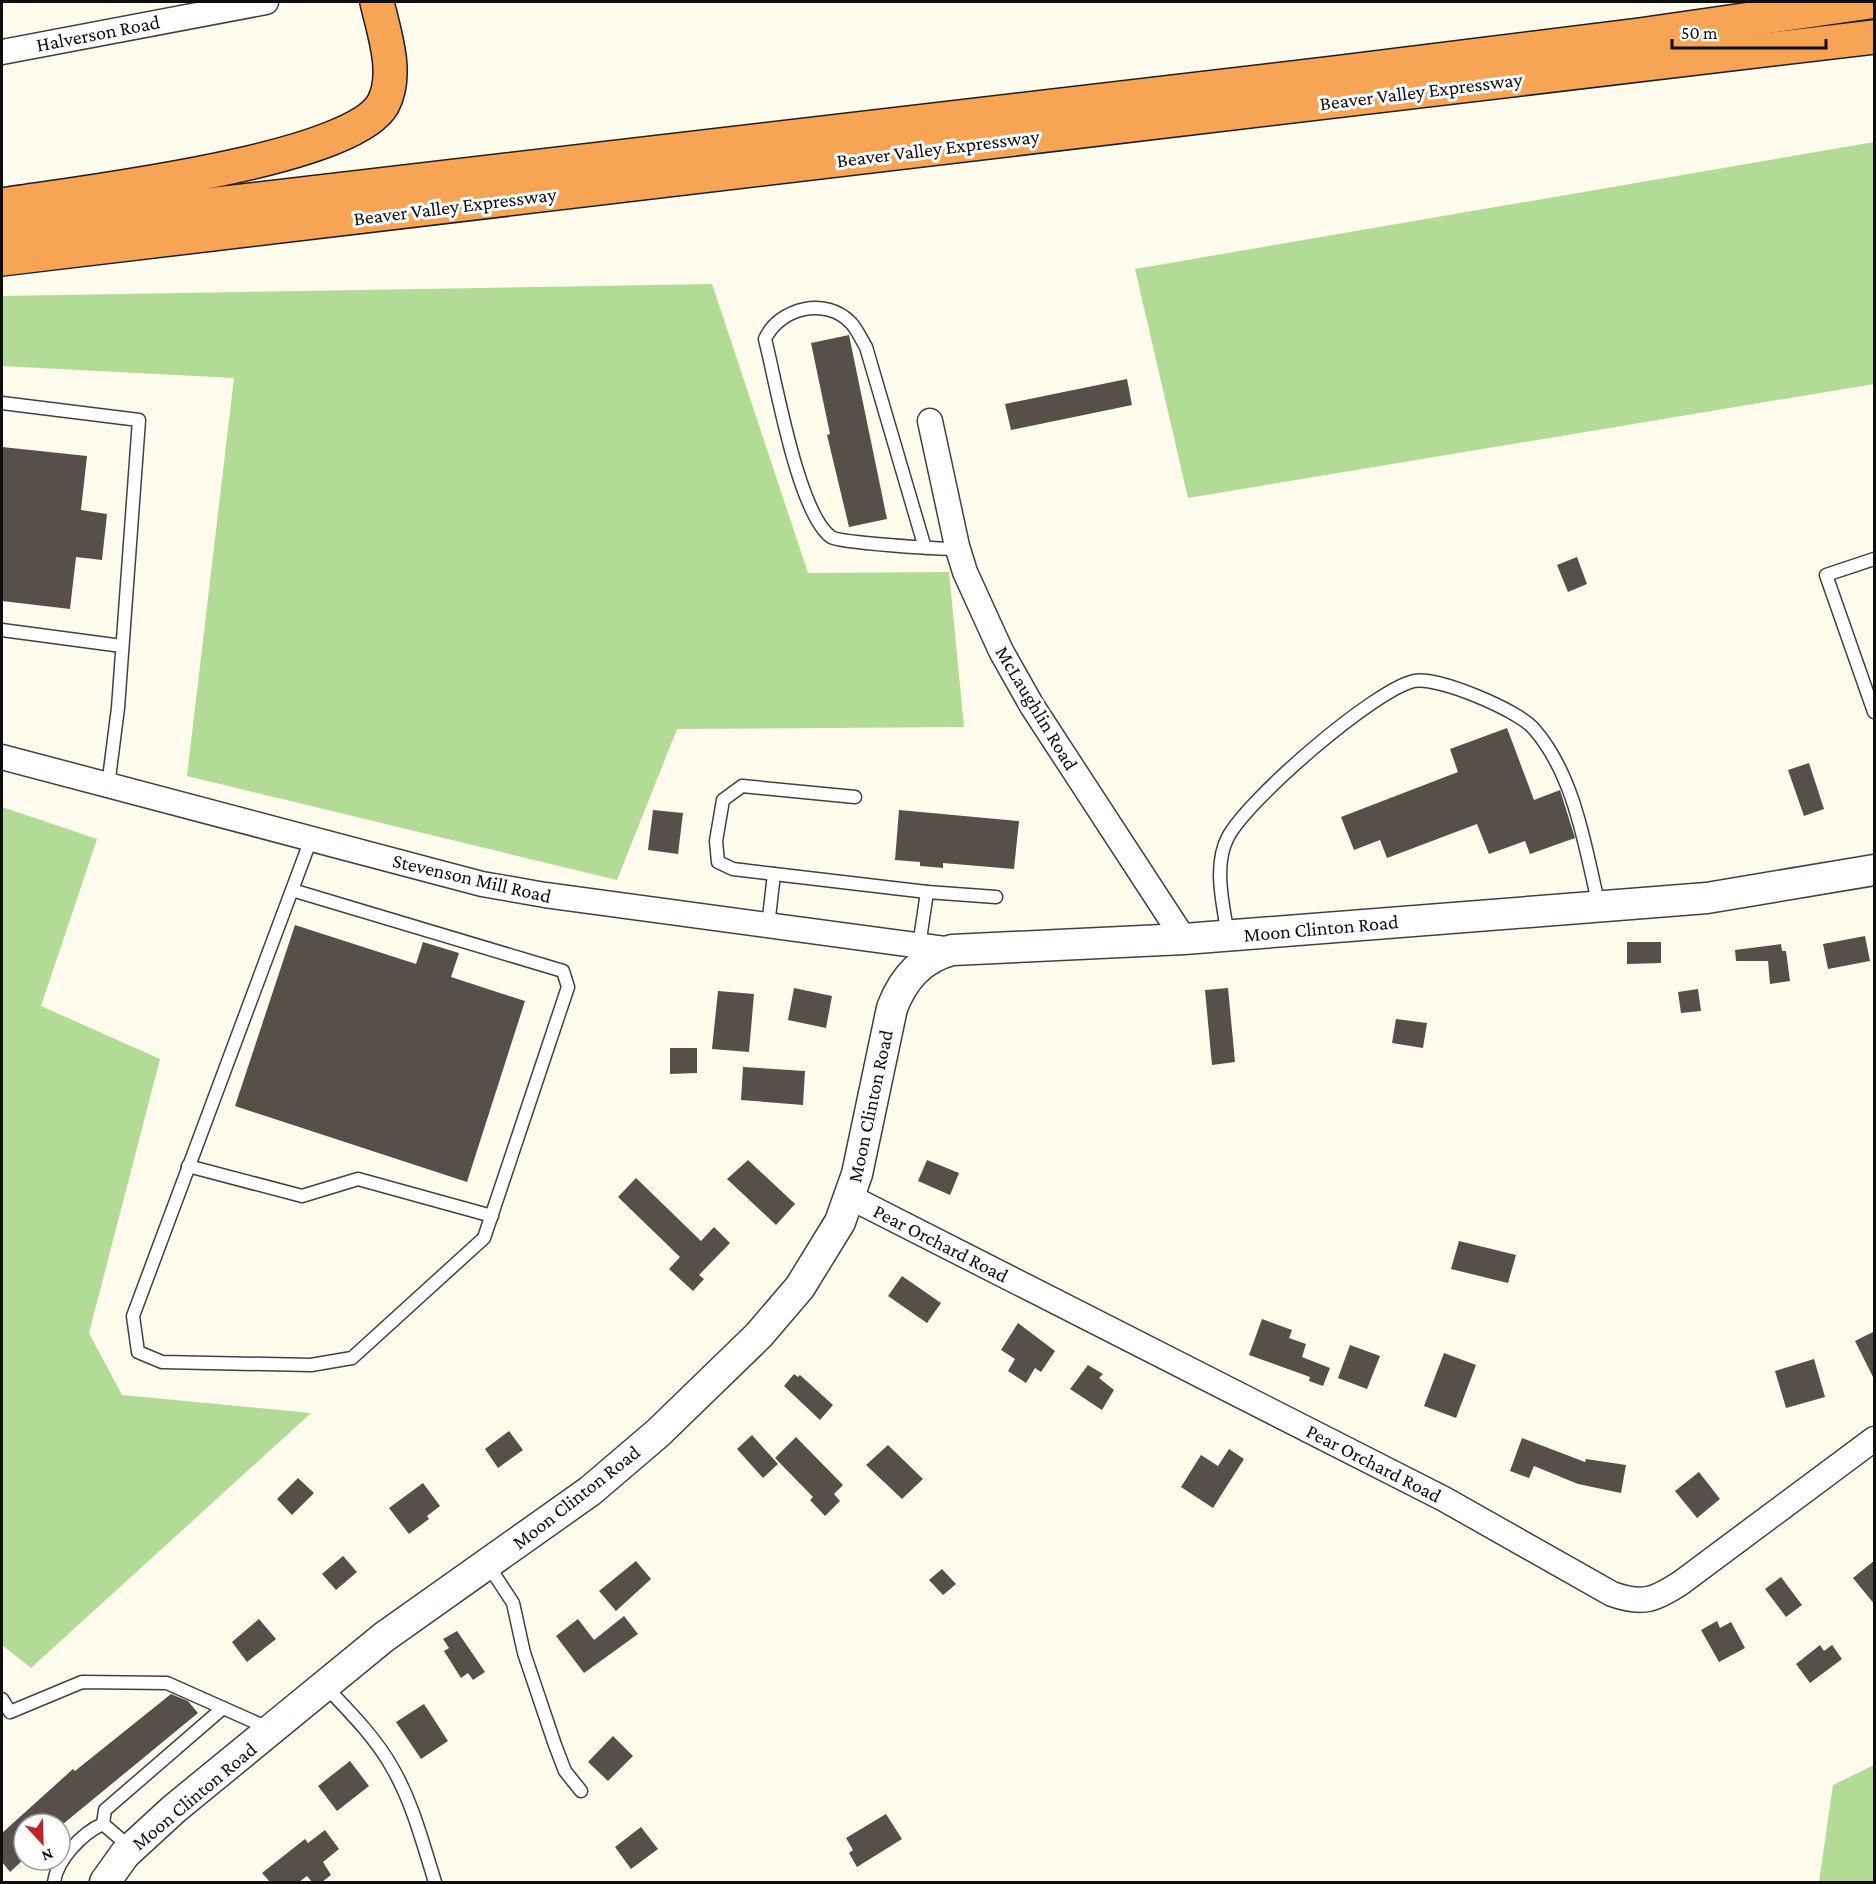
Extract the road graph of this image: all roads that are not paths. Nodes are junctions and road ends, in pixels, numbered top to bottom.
1 (266, 2) edge
2 (377, 2) edge
3 (1870, 2) edge
4 (1875, 37) edge
5 (2, 52) edge
6 (2, 206) edge
7 (2, 229) edge
8 (2, 259) edge
9 (2, 403) edge
10 (930, 421) dead end
11 (925, 548) junction
12 (958, 549) junction
13 (1875, 559) edge
14 (2, 630) edge
15 (122, 646) junction
16 (1875, 712) edge
17 (2, 757) edge
18 (108, 786) junction
19 (855, 796) dead end
20 (311, 839) junction
21 (1875, 870) edge
22 (774, 874) junction
23 (292, 890) junction
24 (927, 892) junction
25 (996, 897) dead end
26 (1599, 906) junction
27 (768, 926) junction
28 (1228, 936) junction
29 (1184, 939) junction
30 (919, 946) junction
31 (952, 950) junction
32 (189, 1166) junction
33 (850, 1197) junction
34 (492, 1216) junction
35 (1875, 1439) edge
36 (487, 1564) junction
37 (325, 1686) junction
38 (2, 1699) edge
39 (223, 1708) junction
40 (272, 1730) junction
41 (581, 1791) dead end
42 (103, 1824) junction
43 (131, 1848) junction
44 (54, 1882) edge
45 (105, 1882) edge
46 (435, 1882) edge

1 - 5 street, Halverson Road
2 - 6 highway
3 - 7 highway, Beaver Valley Expressway
4 - 8 highway, Beaver Valley Expressway
9 - 15 lane
10 - 12 street, McLaughlin Road
11 - 11 lane
11 - 12 lane
12 - 29 street, McLaughlin Road
13 - 16 lane
14 - 15 lane
15 - 18 lane
17 - 18 street, Stevenson Mill Road
18 - 20 street, Stevenson Mill Road
19 - 22 lane
20 - 23 lane
20 - 27 street, Stevenson Mill Road
21 - 26 street, Moon Clinton Road
22 - 24 lane
22 - 27 lane
23 - 32 lane
23 - 34 lane
24 - 25 lane
24 - 30 lane
26 - 28 street, Moon Clinton Road
26 - 28 lane
27 - 30 street, Stevenson Mill Road
28 - 29 street, Moon Clinton Road
29 - 31 street, Moon Clinton Road
30 - 31 street, Stevenson Mill Road
31 - 33 street, Moon Clinton Road
32 - 34 lane
32 - 34 lane
33 - 35 street, Pear Orchard Road
33 - 36 street, Moon Clinton Road
36 - 37 street, Moon Clinton Road
36 - 41 lane
37 - 40 street, Moon Clinton Road
37 - 46 lane
38 - 39 lane
39 - 40 lane
39 - 42 lane
40 - 43 street, Moon Clinton Road
42 - 43 lane
42 - 44 lane
43 - 45 street, Moon Clinton Road

